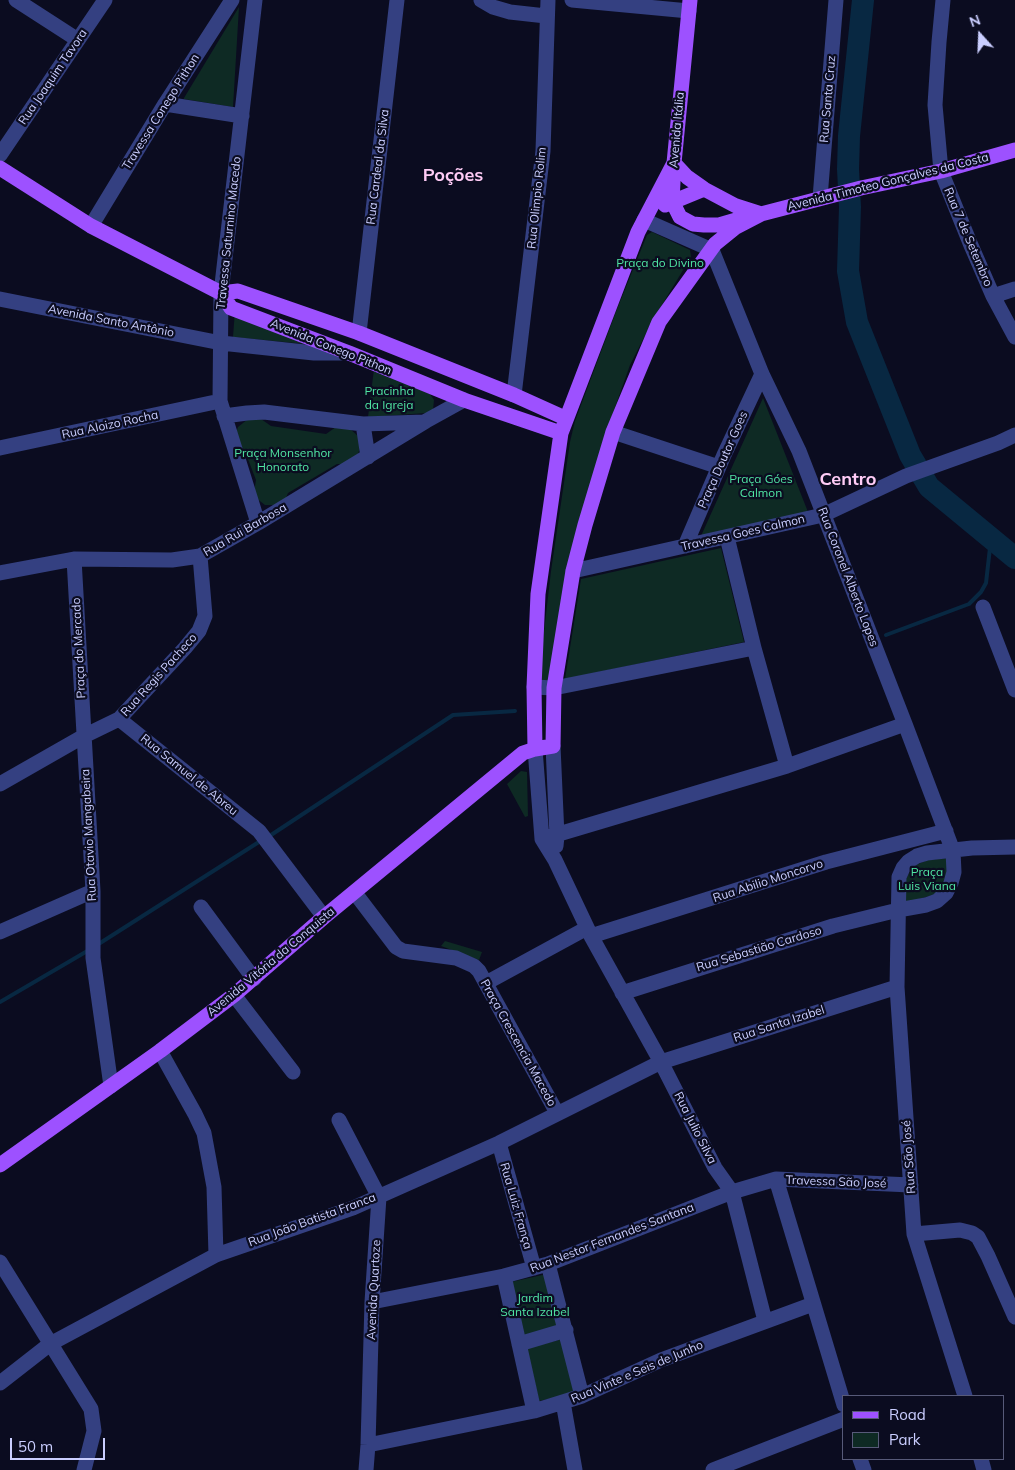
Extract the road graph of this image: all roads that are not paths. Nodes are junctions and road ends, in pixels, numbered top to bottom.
1 (16, 0) edge
2 (106, 0) edge
3 (232, 0) edge
4 (255, 0) edge
5 (397, 0) edge
6 (481, 0) edge
7 (548, 0) edge
8 (572, 0) edge
9 (836, 0) edge
10 (943, 0) edge
11 (689, 6) edge
12 (546, 16) junction
13 (78, 40) junction
14 (165, 104) junction
15 (242, 116) junction
16 (1015, 150) edge
17 (0, 155) edge
18 (674, 163) junction
19 (0, 168) edge
20 (941, 170) junction
21 (704, 188) junction
22 (720, 198) junction
23 (820, 198) junction
24 (672, 201) junction
25 (761, 214) junction
26 (646, 217) junction
27 (719, 225) junction
28 (91, 226) junction
29 (714, 247) junction
30 (1015, 289) edge
31 (221, 293) junction
32 (993, 296) junction
33 (0, 299) edge
34 (359, 333) junction
35 (1015, 337) edge
36 (221, 344) junction
37 (350, 353) junction
38 (762, 374) junction
39 (514, 395) junction
40 (464, 400) junction
41 (220, 401) junction
42 (224, 416) junction
43 (426, 421) junction
44 (363, 424) junction
45 (563, 426) junction
46 (613, 432) junction
47 (1015, 435) edge
48 (998, 443) junction
49 (1015, 447) edge
50 (0, 448) edge
51 (368, 457) junction
52 (719, 467) junction
53 (823, 515) junction
54 (258, 523) junction
55 (727, 537) junction
56 (685, 546) junction
57 (200, 556) junction
58 (74, 560) junction
59 (573, 571) junction
60 (0, 572) edge
61 (983, 607) dead end
62 (754, 648) junction
63 (534, 687) junction
64 (554, 688) junction
65 (1015, 690) edge
66 (119, 719) junction
67 (905, 724) junction
68 (84, 736) junction
69 (553, 746) junction
70 (535, 749) junction
71 (787, 766) junction
72 (0, 784) edge
73 (946, 831) junction
74 (557, 836) junction
75 (542, 840) junction
76 (1015, 847) edge
77 (953, 851) junction
78 (555, 860) junction
79 (92, 891) junction
80 (355, 893) junction
81 (201, 907) dead end
82 (898, 910) junction
83 (324, 918) junction
84 (0, 932) edge
85 (589, 932) junction
86 (254, 979) junction
87 (486, 983) junction
88 (897, 987) junction
89 (622, 992) junction
90 (234, 995) junction
91 (160, 1051) junction
92 (661, 1062) junction
93 (293, 1072) dead end
94 (110, 1086) junction
95 (557, 1113) junction
96 (339, 1120) dead end
97 (499, 1143) junction
98 (0, 1166) edge
99 (776, 1180) junction
100 (911, 1185) junction
101 (732, 1192) junction
102 (379, 1197) junction
103 (914, 1234) junction
104 (216, 1255) junction
105 (0, 1262) edge
106 (541, 1266) junction
107 (504, 1276) junction
108 (372, 1302) junction
109 (813, 1304) junction
110 (1015, 1317) edge
111 (765, 1321) junction
112 (566, 1330) junction
113 (50, 1344) junction
114 (519, 1344) junction
115 (0, 1383) edge
116 (965, 1395) edge
117 (582, 1396) junction
118 (842, 1398) edge
119 (563, 1402) junction
120 (534, 1411) junction
121 (842, 1420) edge
122 (368, 1445) junction
123 (751, 1463) edge
124 (84, 1470) edge
125 (366, 1470) edge
126 (575, 1470) edge
127 (713, 1470) edge

1 - 13 street
2 - 13 street, Rua Joaquim Tavora
3 - 14 street, Travessa Conego Pithon
4 - 15 street, Travessa Saturnino Macedo
5 - 34 street, Rua Cardeal da Silva
6 - 12 street
7 - 12 street, Rua Olimpio Rolim
8 - 11 street
9 - 23 street, Rua Santa Cruz
10 - 20 street, Rua 7 de Setembro
11 - 18 main road, Avenida Itália
12 - 39 street, Rua Olimpio Rolim
13 - 17 street, Rua Joaquim Tavora
14 - 15 street
14 - 28 street, Travessa Conego Pithon
15 - 31 street, Travessa Saturnino Macedo
16 - 20 main road, Avenida Timoteo Gonçalves da Costa
18 - 21 main road
18 - 24 main road, Avenida Itália
18 - 26 main road
19 - 28 main road, Avenida Conego Pithon
20 - 23 main road, Avenida Timoteo Gonçalves da Costa
20 - 32 street, Rua 7 de Setembro
21 - 22 main road
21 - 24 main road
22 - 25 main road
22 - 27 main road
23 - 25 main road, Avenida Timoteo Gonçalves da Costa
24 - 26 main road
24 - 27 main road
25 - 27 main road
25 - 29 main road, Avenida Timoteo Gonçalves da Costa
26 - 29 street
26 - 45 main road
27 - 29 main road
28 - 31 main road, Avenida Conego Pithon
29 - 38 street, Rua Coronel Alberto Lopes
29 - 46 main road
30 - 32 street
31 - 34 main road, Avenida Conego Pithon
31 - 36 street, Travessa Saturnino Macedo
31 - 37 main road, Avenida Conego Pithon
32 - 35 street, Rua 7 de Setembro
33 - 36 street, Avenida Santo Antônio
34 - 39 main road, Avenida Conego Pithon
36 - 37 street, Avenida Santo Antônio
36 - 41 street, Travessa Saturnino Macedo
37 - 40 main road, Avenida Conego Pithon
38 - 52 street, Praça Doutor Goes
38 - 53 street, Rua Coronel Alberto Lopes
39 - 45 main road, Avenida Conego Pithon
40 - 43 street, Rua Rui Barbosa
40 - 45 main road, Avenida Conego Pithon
41 - 42 street, Travessa Saturnino Macedo
41 - 50 street, Rua Aloizo Rocha
42 - 44 street
42 - 54 street, Travessa Saturnino Macedo
43 - 44 street
43 - 51 street, Rua Rui Barbosa
44 - 51 street
45 - 63 main road
46 - 52 street
46 - 59 main road
47 - 48 street, Travessa Goes Calmon
48 - 49 street
48 - 53 street, Travessa Goes Calmon
51 - 54 street, Rua Rui Barbosa
52 - 56 street, Praça Doutor Goes
53 - 55 street, Travessa Goes Calmon
53 - 67 street, Rua Coronel Alberto Lopes
54 - 57 street, Rua Rui Barbosa
55 - 56 street, Travessa Goes Calmon
55 - 62 street
56 - 59 street, Travessa Goes Calmon
57 - 58 street, Rua Rui Barbosa
57 - 66 street, Rua Regis Pacheco
58 - 60 street, Rua Rui Barbosa
58 - 68 street, Praça do Mercado
59 - 64 main road
61 - 65 street
62 - 64 street
62 - 71 street
63 - 64 street
63 - 70 main road
64 - 69 main road
66 - 68 street, Rua Regis Pacheco
66 - 83 street, Rua Samuel de Abreu
67 - 71 street
67 - 73 street, Rua Coronel Alberto Lopes
68 - 72 street, Rua Regis Pacheco
68 - 79 street, Rua Otavio Mangabeira
69 - 70 main road
69 - 74 street
70 - 75 street
70 - 80 main road, Avenida Vitória da Conquista
71 - 74 street
73 - 77 street, Rua Coronel Alberto Lopes
73 - 85 street, Rua Abilio Moncorvo
74 - 75 street
74 - 78 street
75 - 78 street, Rua Julio Silva
76 - 77 street, Rua São José
77 - 82 street
77 - 82 street, Rua São José
78 - 85 street, Rua Julio Silva
79 - 84 street
79 - 94 street, Rua Otavio Mangabeira
80 - 83 main road, Avenida Vitória da Conquista
80 - 87 street, Praça Crescencia Macedo
81 - 86 street
82 - 88 street, Rua São José
82 - 89 street, Rua Sebastião Cardoso
83 - 86 main road, Avenida Vitória da Conquista
85 - 87 street, Rua Abilio Moncorvo
85 - 89 street, Rua Julio Silva
86 - 90 main road, Avenida Vitória da Conquista
87 - 95 street, Praça Crescencia Macedo
88 - 92 street, Rua Santa Izabel
88 - 100 street, Rua São José
89 - 92 street, Rua Julio Silva
90 - 91 main road, Avenida Vitória da Conquista
90 - 93 street
91 - 94 main road, Avenida Vitória da Conquista
91 - 104 street
92 - 95 street, Rua João Batista Franca
92 - 101 street, Rua Julio Silva
94 - 98 main road, Avenida Vitória da Conquista
95 - 97 street, Rua João Batista Franca
96 - 102 street
97 - 102 street, Rua João Batista Franca
97 - 106 street, Rua Luiz França
99 - 100 street, Travessa São José
99 - 101 street, Travessa São José
99 - 109 street
100 - 103 street, Rua São José
101 - 106 street, Rua Nestor Fernandes Santana
101 - 111 street
102 - 104 street, Rua João Batista Franca
102 - 108 street, Avenida Quartoze
103 - 110 street
103 - 116 street, Rua São José
104 - 113 street, Rua João Batista Franca
105 - 113 street
106 - 107 street, Rua Nestor Fernandes Santana
106 - 112 street, Rua Luiz França
107 - 108 street, Rua Nestor Fernandes Santana
107 - 114 street
108 - 122 street, Avenida Quartoze
109 - 111 street, Rua Vinte e Seis de Junho
109 - 118 street
111 - 117 street, Rua Vinte e Seis de Junho
112 - 114 street
112 - 117 street, Rua Luiz França
113 - 115 street, Rua João Batista Franca
113 - 124 street
114 - 120 street
117 - 119 street, Rua Vinte e Seis de Junho
119 - 120 street, Rua Vinte e Seis de Junho
119 - 126 street
120 - 122 street, Rua Vinte e Seis de Junho
121 - 123 street
122 - 125 street, Avenida Quartoze
123 - 127 street

